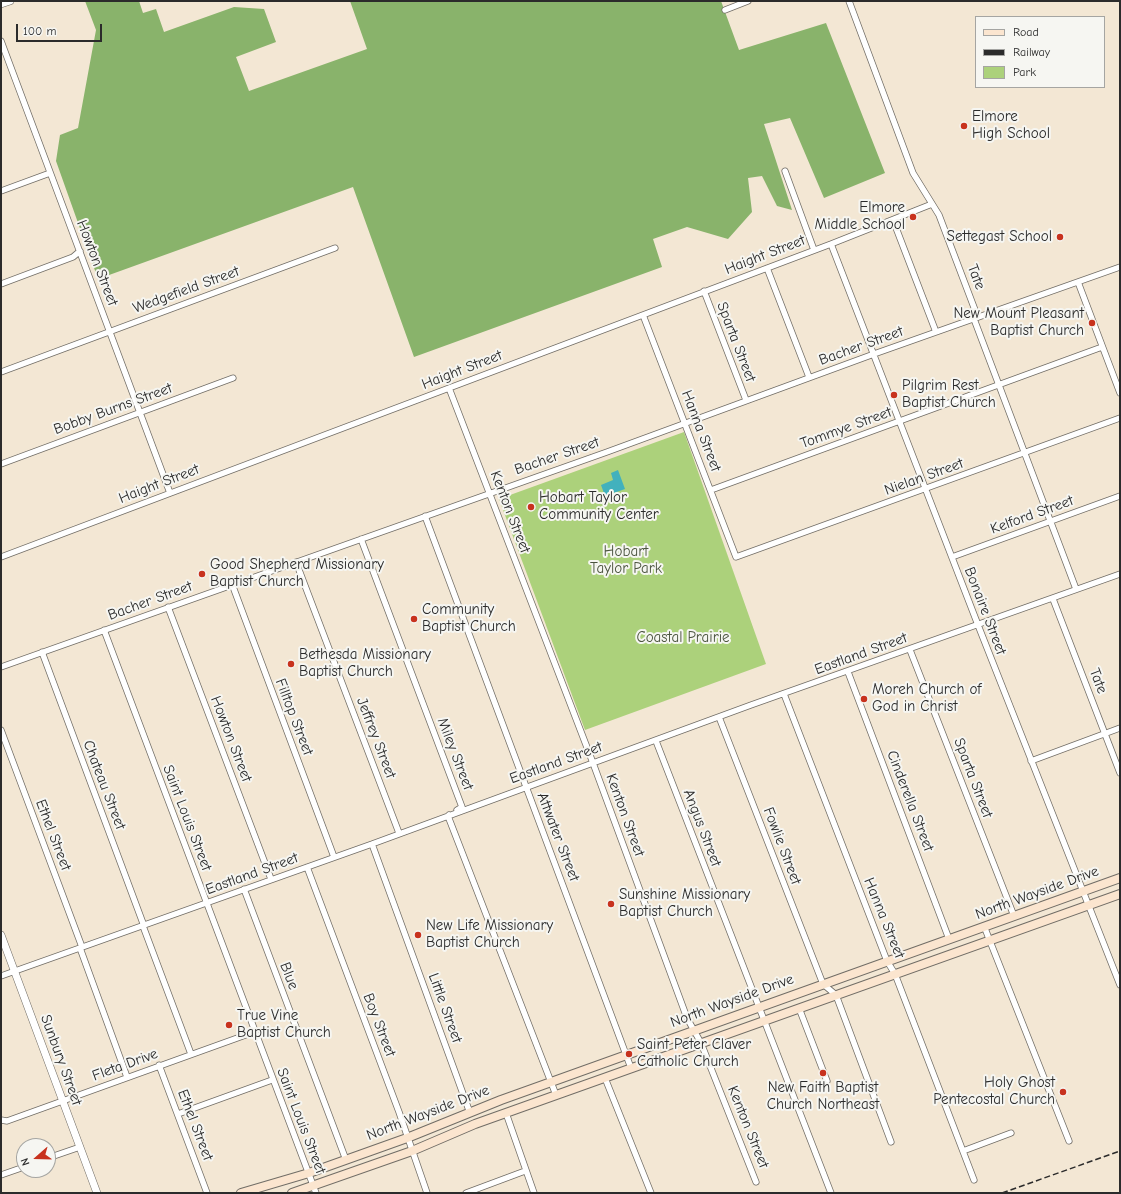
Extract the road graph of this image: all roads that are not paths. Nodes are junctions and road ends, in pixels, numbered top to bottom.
1 (10, 1) edge
2 (748, 1) edge
3 (849, 1) edge
4 (1, 4) edge
5 (725, 10) dead end
6 (1, 41) edge
7 (785, 171) dead end
8 (50, 173) junction
9 (1, 191) edge
10 (932, 204) junction
11 (893, 220) junction
12 (831, 244) junction
13 (335, 248) dead end
14 (814, 250) junction
15 (80, 251) junction
16 (1120, 267) edge
17 (767, 268) junction
18 (1078, 282) junction
19 (1, 284) edge
20 (704, 291) junction
21 (643, 315) junction
22 (974, 319) junction
23 (110, 331) junction
24 (936, 332) junction
25 (1102, 347) junction
26 (874, 354) junction
27 (1, 372) edge
28 (809, 377) junction
29 (233, 378) dead end
30 (1000, 385) junction
31 (449, 388) junction
32 (1120, 393) edge
33 (746, 400) junction
34 (139, 412) junction
35 (1120, 418) edge
36 (685, 422) junction
37 (900, 422) junction
38 (1025, 453) junction
39 (1, 464) edge
40 (925, 489) junction
41 (711, 490) junction
42 (170, 493) junction
43 (490, 493) junction
44 (1120, 496) edge
45 (424, 516) junction
46 (1051, 521) junction
47 (361, 539) junction
48 (1, 557) edge
49 (736, 557) joint
50 (952, 557) junction
51 (296, 562) junction
52 (1119, 577) edge
53 (232, 584) junction
54 (1076, 589) junction
55 (1053, 599) junction
56 (168, 607) junction
57 (978, 625) junction
58 (104, 630) junction
59 (910, 650) junction
60 (42, 652) junction
61 (1, 667) edge
62 (848, 672) junction
63 (784, 694) junction
64 (719, 717) junction
65 (1120, 728) edge
66 (1, 730) edge
67 (1105, 734) junction
68 (656, 741) junction
69 (1031, 761) junction
70 (593, 763) junction
71 (1120, 773) edge
72 (526, 787) junction
73 (448, 816) junction
74 (399, 833) junction
75 (372, 844) junction
76 (334, 857) junction
77 (307, 867) junction
78 (1120, 878) edge
79 (271, 879) junction
80 (244, 889) junction
81 (1082, 892) junction
82 (1120, 894) edge
83 (206, 902) junction
84 (1089, 905) junction
85 (1014, 916) junction
86 (143, 926) junction
87 (984, 926) junction
88 (1, 935) edge
89 (950, 939) junction
90 (990, 940) junction
91 (81, 948) junction
92 (887, 961) junction
93 (1120, 965) edge
94 (1113, 967) junction
95 (15, 971) junction
96 (896, 974) junction
97 (1, 976) edge
98 (823, 984) junction
99 (1120, 985) edge
100 (836, 995) junction
101 (759, 1007) junction
102 (799, 1008) junction
103 (764, 1021) junction
104 (693, 1030) junction
105 (254, 1032) junction
106 (701, 1043) junction
107 (191, 1054) junction
108 (627, 1055) junction
109 (159, 1065) junction
110 (631, 1068) junction
111 (127, 1077) junction
112 (605, 1078) junction
113 (272, 1080) junction
114 (827, 1081) dead end
115 (551, 1082) junction
116 (556, 1095) junction
117 (63, 1100) junction
118 (501, 1100) junction
119 (470, 1113) junction
120 (506, 1113) junction
121 (178, 1114) junction
122 (3, 1120) edge
123 (1011, 1133) dead end
124 (407, 1138) junction
125 (1068, 1141) dead end
126 (891, 1142) dead end
127 (80, 1147) junction
128 (412, 1151) junction
129 (963, 1151) junction
130 (56, 1155) edge
131 (346, 1160) junction
132 (16, 1170) edge
133 (525, 1171) junction
134 (309, 1173) junction
135 (1, 1175) edge
136 (974, 1180) dead end
137 (756, 1182) dead end
138 (314, 1190) edge
139 (97, 1193) edge
140 (207, 1193) edge
141 (241, 1193) edge
142 (292, 1193) edge
143 (427, 1193) edge
144 (466, 1193) edge
145 (534, 1193) edge
146 (651, 1193) edge
147 (831, 1193) edge

1 - 4 street
2 - 5 street
3 - 10 street, Tate
6 - 8 street, Howton Street
7 - 14 street
8 - 9 street
8 - 15 street, Howton Street
10 - 11 street, Haight Street
10 - 22 street, Tate
11 - 12 street, Haight Street
11 - 24 street
12 - 14 street, Haight Street
12 - 26 street, Bonaire Street
13 - 23 street, Wedgefield Street
14 - 17 street, Haight Street
15 - 19 street
15 - 23 street, Howton Street
16 - 18 street, Bacher Street
17 - 20 street, Haight Street
17 - 28 street
18 - 22 street, Bacher Street
18 - 25 street
20 - 21 street, Haight Street
20 - 33 street, Sparta Street
21 - 31 street, Haight Street
21 - 36 street, Hanna Street
22 - 24 street, Bacher Street
22 - 30 street, Tate
23 - 27 street, Wedgefield Street
23 - 34 street, Howton Street
24 - 26 street, Bacher Street
25 - 30 street, Tommye Street
25 - 32 street
26 - 28 street, Bacher Street
26 - 37 street, Bonaire Street
28 - 33 street, Bacher Street
29 - 34 street, Bobby Burns Street
30 - 37 street, Tommye Street
30 - 38 street, Tate
31 - 42 street, Haight Street
31 - 43 street, Kenton Street
33 - 36 street, Bacher Street
34 - 39 street, Bobby Burns Street
34 - 42 street, Howton Street
35 - 38 street, Nielan Street
36 - 41 street, Hanna Street
36 - 43 street, Bacher Street
37 - 40 street, Bonaire Street
37 - 41 street, Tommye Street
38 - 40 street, Nielan Street
38 - 46 street, Tate
40 - 49 street, Nielan Street
40 - 50 street, Bonaire Street
41 - 49 street, Hanna Street
42 - 48 street, Haight Street
43 - 45 street, Bacher Street
43 - 70 street, Kenton Street
44 - 46 street, Kelford Street
45 - 47 street, Bacher Street
45 - 72 street, Attwater Street
46 - 50 street, Kelford Street
46 - 54 street, Tate
47 - 51 street, Bacher Street
47 - 73 street, Miley Street
50 - 57 street, Bonaire Street
51 - 53 street, Bacher Street
51 - 74 street, Jeffrey Street
52 - 54 street, Eastland Street
53 - 56 street, Bacher Street
53 - 76 street, Filltop Street
54 - 55 street, Eastland Street
55 - 57 street, Eastland Street
55 - 67 street, Tate
56 - 58 street, Bacher Street
56 - 79 street, Howton Street
57 - 59 street, Eastland Street
57 - 69 street, Bonaire Street
58 - 60 street, Bacher Street
58 - 83 street, Saint Louis Street
59 - 62 street, Eastland Street
59 - 85 street, Sparta Street
60 - 61 street, Bacher Street
60 - 86 street, Chateau Street
62 - 63 street, Eastland Street
62 - 89 street, Cinderella Street
63 - 64 street, Eastland Street
63 - 92 street, Hanna Street
64 - 68 street, Eastland Street
64 - 98 street, Fowlie Street
65 - 67 street
66 - 91 street, Ethel Street
67 - 69 street
67 - 71 street, Tate
68 - 70 street, Eastland Street
68 - 101 street, Angus Street
69 - 81 street, Bonaire Street
70 - 72 street, Eastland Street
70 - 104 street, Kenton Street
72 - 73 street, Eastland Street
72 - 108 street, Attwater Street
73 - 74 street, Eastland Street
73 - 115 street
74 - 75 street, Eastland Street
75 - 76 street, Eastland Street
75 - 119 street, Little Street
76 - 77 street, Eastland Street
77 - 79 street, Eastland Street
77 - 124 street, Boy Street
78 - 81 main road, North Wayside Drive
79 - 80 street, Eastland Street
80 - 83 street, Eastland Street
80 - 131 street, Blue
81 - 84 street, Bonaire Street
81 - 85 main road, North Wayside Drive
82 - 84 main road, North Wayside Drive
83 - 86 street, Eastland Street
83 - 105 street, Saint Louis Street
84 - 90 main road, North Wayside Drive
84 - 94 street, Bonaire Street
85 - 87 main road, North Wayside Drive
86 - 91 street, Eastland Street
86 - 107 street, Chateau Street
87 - 89 main road, North Wayside Drive
87 - 90 street
88 - 95 street, Sunbury Street
89 - 92 main road, North Wayside Drive
90 - 96 main road, North Wayside Drive
90 - 125 street
91 - 95 street, Eastland Street
91 - 111 street, Ethel Street
92 - 96 street, Hanna Street
92 - 98 main road, North Wayside Drive
93 - 94 street
94 - 99 street, Bonaire Street
95 - 97 street, Eastland Street
95 - 117 street, Sunbury Street
96 - 100 main road, North Wayside Drive
96 - 129 street, Hanna Street
98 - 100 street
98 - 101 main road, North Wayside Drive
100 - 102 main road, North Wayside Drive
100 - 126 street
101 - 103 street, Angus Street
101 - 104 main road, North Wayside Drive
102 - 103 main road, North Wayside Drive
102 - 114 street
103 - 106 main road, North Wayside Drive
103 - 147 street, Angus Street
104 - 106 street, Kenton Street
104 - 108 main road, North Wayside Drive
105 - 107 street, Fleta Drive
105 - 113 street, Saint Louis Street
106 - 110 main road, North Wayside Drive
106 - 137 street, Kenton Street
107 - 109 street, Fleta Drive
108 - 110 street, Attwater Street
108 - 115 main road, North Wayside Drive
109 - 111 street, Fleta Drive
109 - 121 street, Ethel Street
110 - 112 main road, North Wayside Drive
111 - 117 street, Fleta Drive
112 - 116 main road, North Wayside Drive
112 - 146 street
113 - 121 street
113 - 134 street, Saint Louis Street
115 - 116 street
115 - 118 main road, North Wayside Drive
116 - 120 main road, North Wayside Drive
117 - 122 street, Fleta Drive
117 - 127 street, Sunbury Street
118 - 119 main road, North Wayside Drive
118 - 120 main road
119 - 124 main road, North Wayside Drive
120 - 128 main road, North Wayside Drive
120 - 133 street
121 - 140 street, Ethel Street
123 - 129 street
124 - 128 street, Boy Street
124 - 131 main road, North Wayside Drive
127 - 130 street
127 - 139 street, Sunbury Street
128 - 138 main road, North Wayside Drive
128 - 143 street, Boy Street
129 - 136 street, Hanna Street
131 - 134 main road, North Wayside Drive
132 - 135 street
133 - 144 street
133 - 145 street
134 - 138 street, Saint Louis Street
134 - 141 main road, North Wayside Drive
138 - 142 main road, North Wayside Drive

